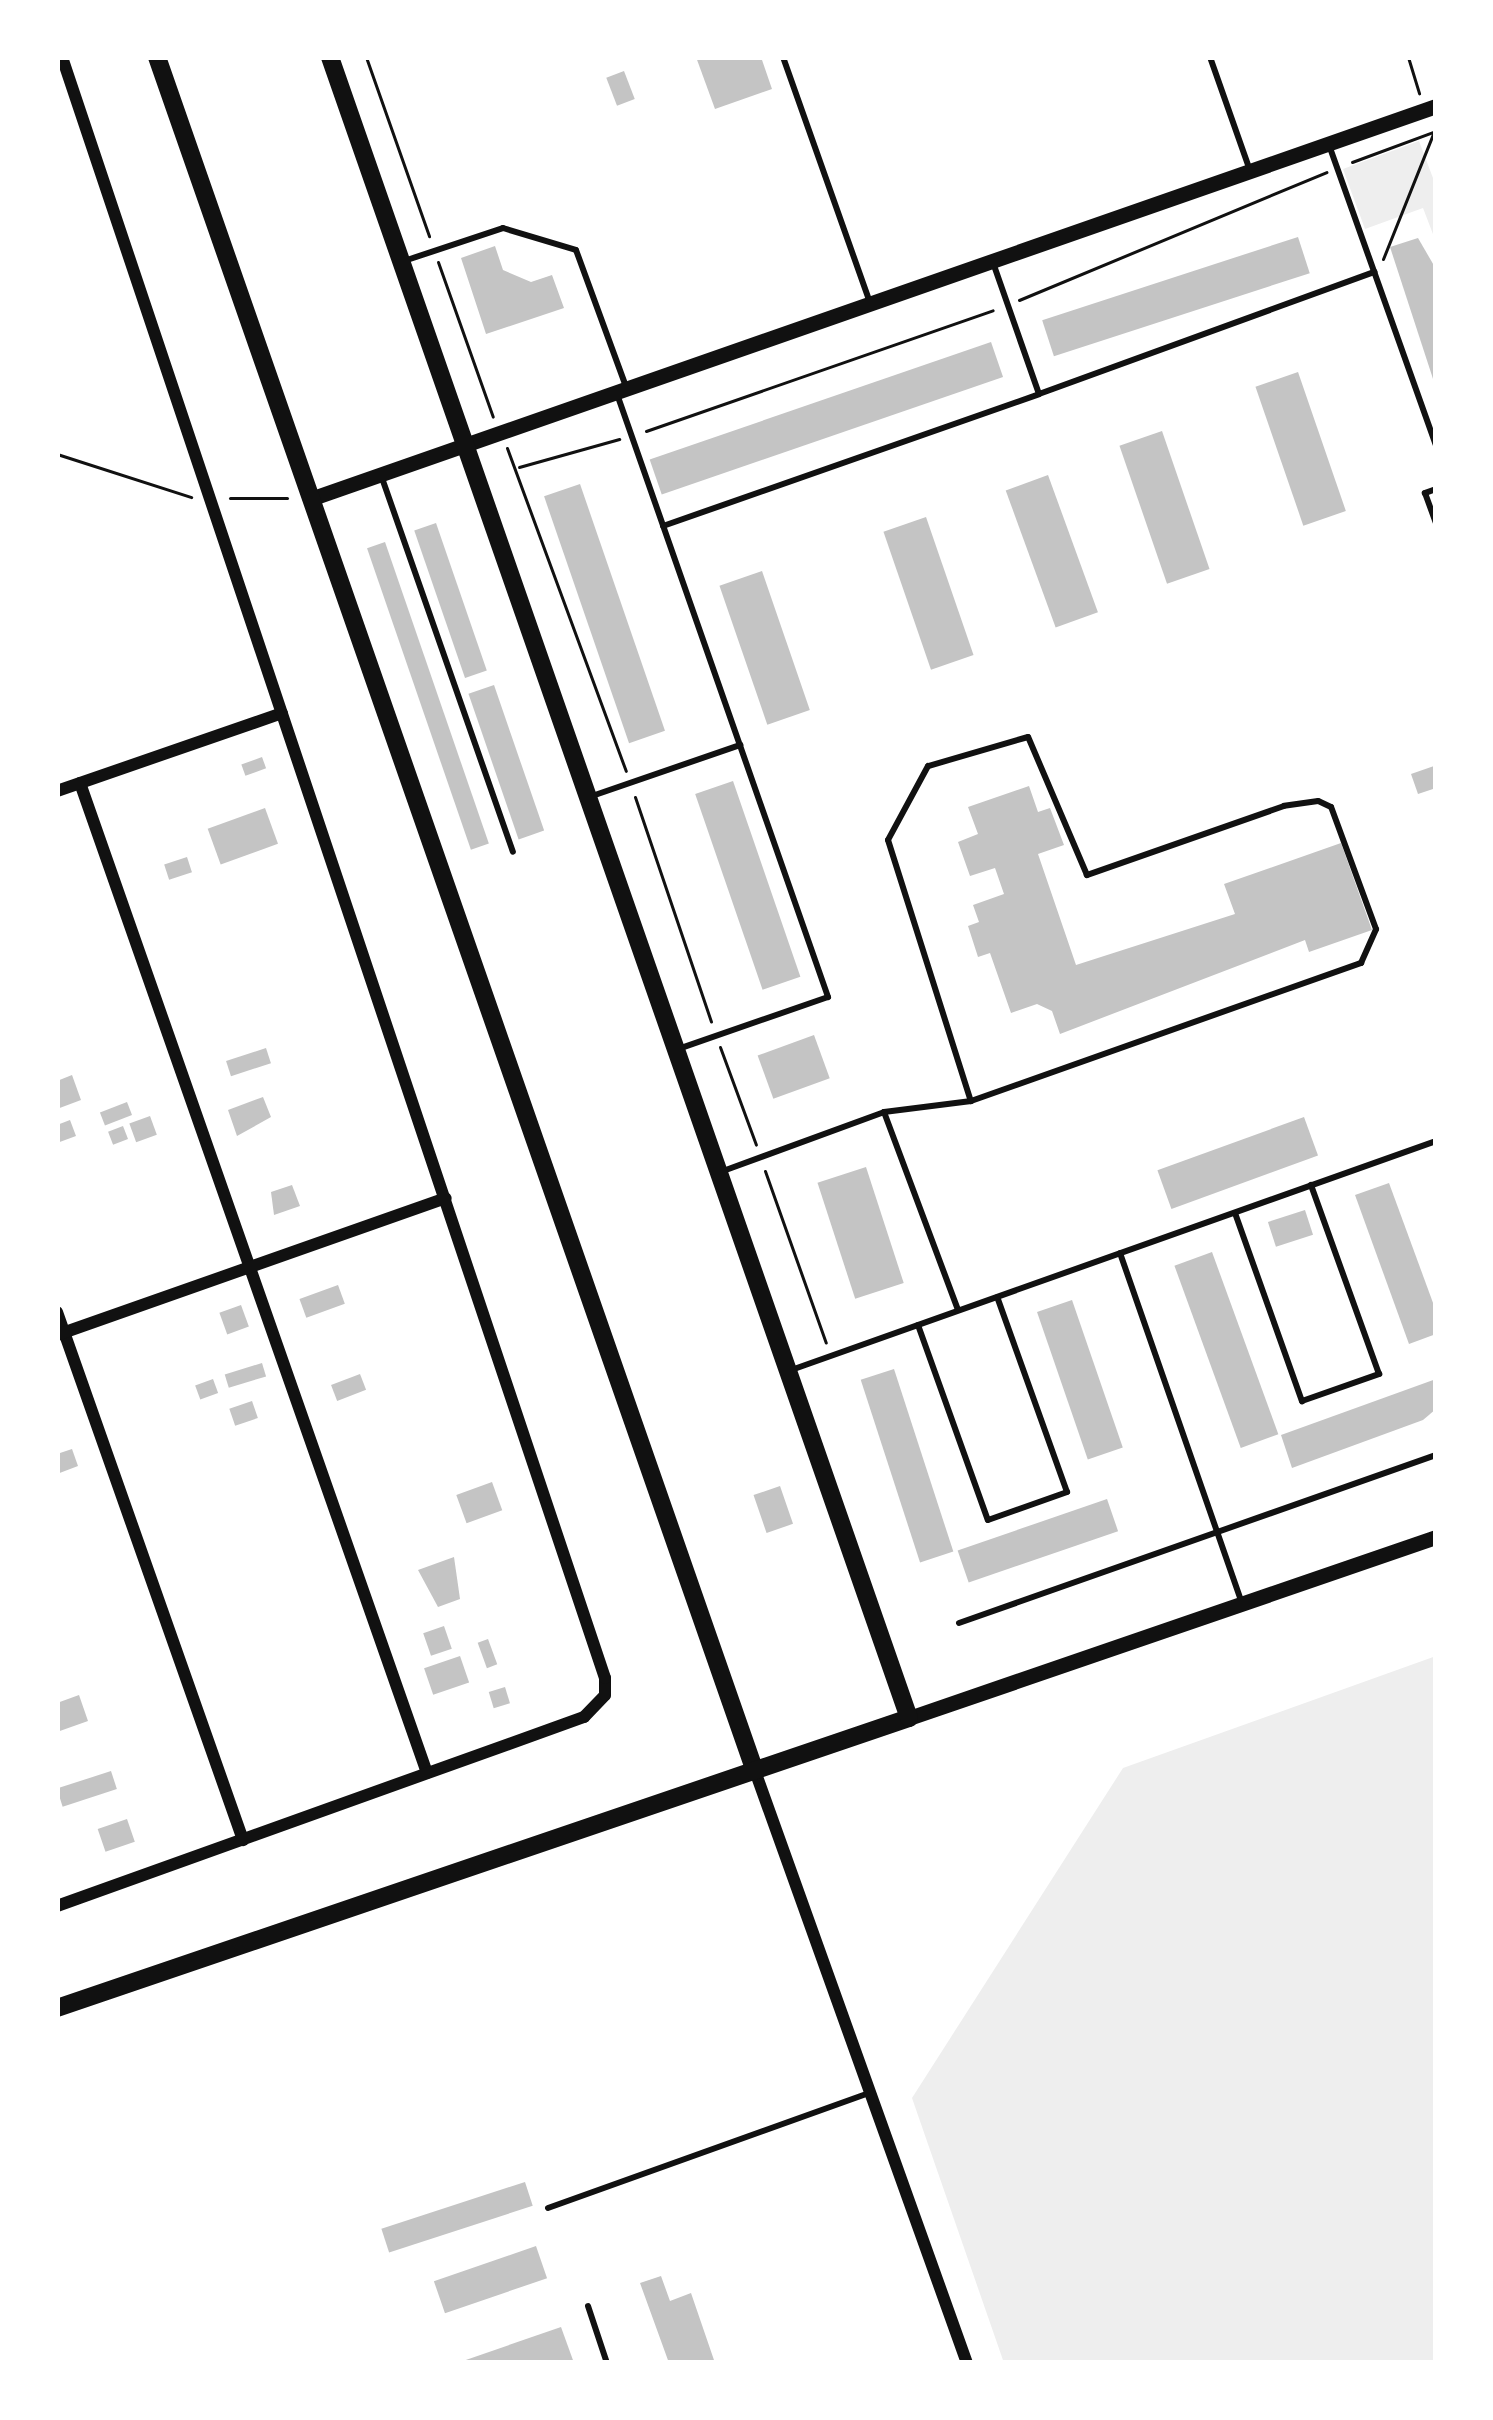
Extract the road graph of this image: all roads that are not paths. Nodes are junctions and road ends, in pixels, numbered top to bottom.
1 (62, 57) edge
2 (157, 57) edge
3 (330, 57) edge
4 (783, 57) edge
5 (1210, 57) edge
6 (1436, 106) edge
7 (1329, 145) junction
8 (1250, 172) junction
9 (403, 262) junction
10 (993, 262) junction
11 (1375, 274) junction
12 (871, 307) junction
13 (622, 392) junction
14 (1039, 394) junction
15 (469, 444) junction
16 (1436, 445) edge
17 (381, 474) junction
18 (1436, 489) edge
19 (313, 498) junction
20 (1436, 524) edge
21 (663, 526) junction
22 (282, 712) junction
23 (740, 746) junction
24 (80, 783) junction
25 (57, 791) edge
26 (592, 796) junction
27 (513, 852) dead end
28 (681, 1048) junction
29 (971, 1101) junction
30 (884, 1112) junction
31 (1436, 1141) edge
32 (723, 1171) junction
33 (1312, 1185) junction
34 (446, 1198) junction
35 (1234, 1212) junction
36 (1120, 1253) junction
37 (250, 1267) junction
38 (998, 1297) junction
39 (958, 1310) junction
40 (57, 1312) edge
41 (918, 1325) junction
42 (61, 1334) edge
43 (794, 1369) junction
44 (1436, 1455) edge
45 (1218, 1533) junction
46 (1436, 1537) edge
47 (1242, 1604) junction
48 (959, 1623) dead end
49 (909, 1718) junction
50 (755, 1771) junction
51 (428, 1773) junction
52 (242, 1840) junction
53 (58, 1902) edge
54 (57, 2008) edge
55 (869, 2092) junction
56 (548, 2208) dead end
57 (587, 2306) dead end
58 (607, 2363) edge
59 (967, 2363) edge

1 - 22 street
2 - 19 main road
3 - 9 main road
4 - 12 lane
5 - 8 lane
6 - 7 street
7 - 8 street
7 - 11 lane
8 - 10 street
9 - 13 lane
9 - 15 main road
10 - 12 street
10 - 14 lane
11 - 14 lane
11 - 16 lane
12 - 13 street
13 - 15 street
13 - 21 lane
14 - 21 lane
15 - 17 street
15 - 26 main road
17 - 19 street
17 - 27 lane
18 - 20 lane
19 - 50 main road
21 - 23 lane
22 - 24 street
22 - 34 street
23 - 26 lane
23 - 28 lane
24 - 25 street
24 - 37 street
26 - 28 main road
28 - 32 main road
29 - 29 lane
29 - 30 lane
30 - 32 lane
30 - 39 lane
31 - 33 lane
32 - 43 main road
33 - 35 lane
33 - 35 lane
34 - 37 street
34 - 51 street
35 - 36 lane
36 - 38 lane
36 - 45 lane
37 - 42 street
37 - 51 street
38 - 39 lane
38 - 41 lane
39 - 41 lane
40 - 42 street
41 - 43 lane
42 - 52 street
43 - 49 main road
44 - 45 lane
45 - 47 lane
45 - 48 lane
46 - 47 street
47 - 49 street
49 - 50 main road
50 - 54 main road
50 - 55 street
51 - 52 street
52 - 53 street
55 - 56 lane
55 - 59 street
57 - 58 lane

